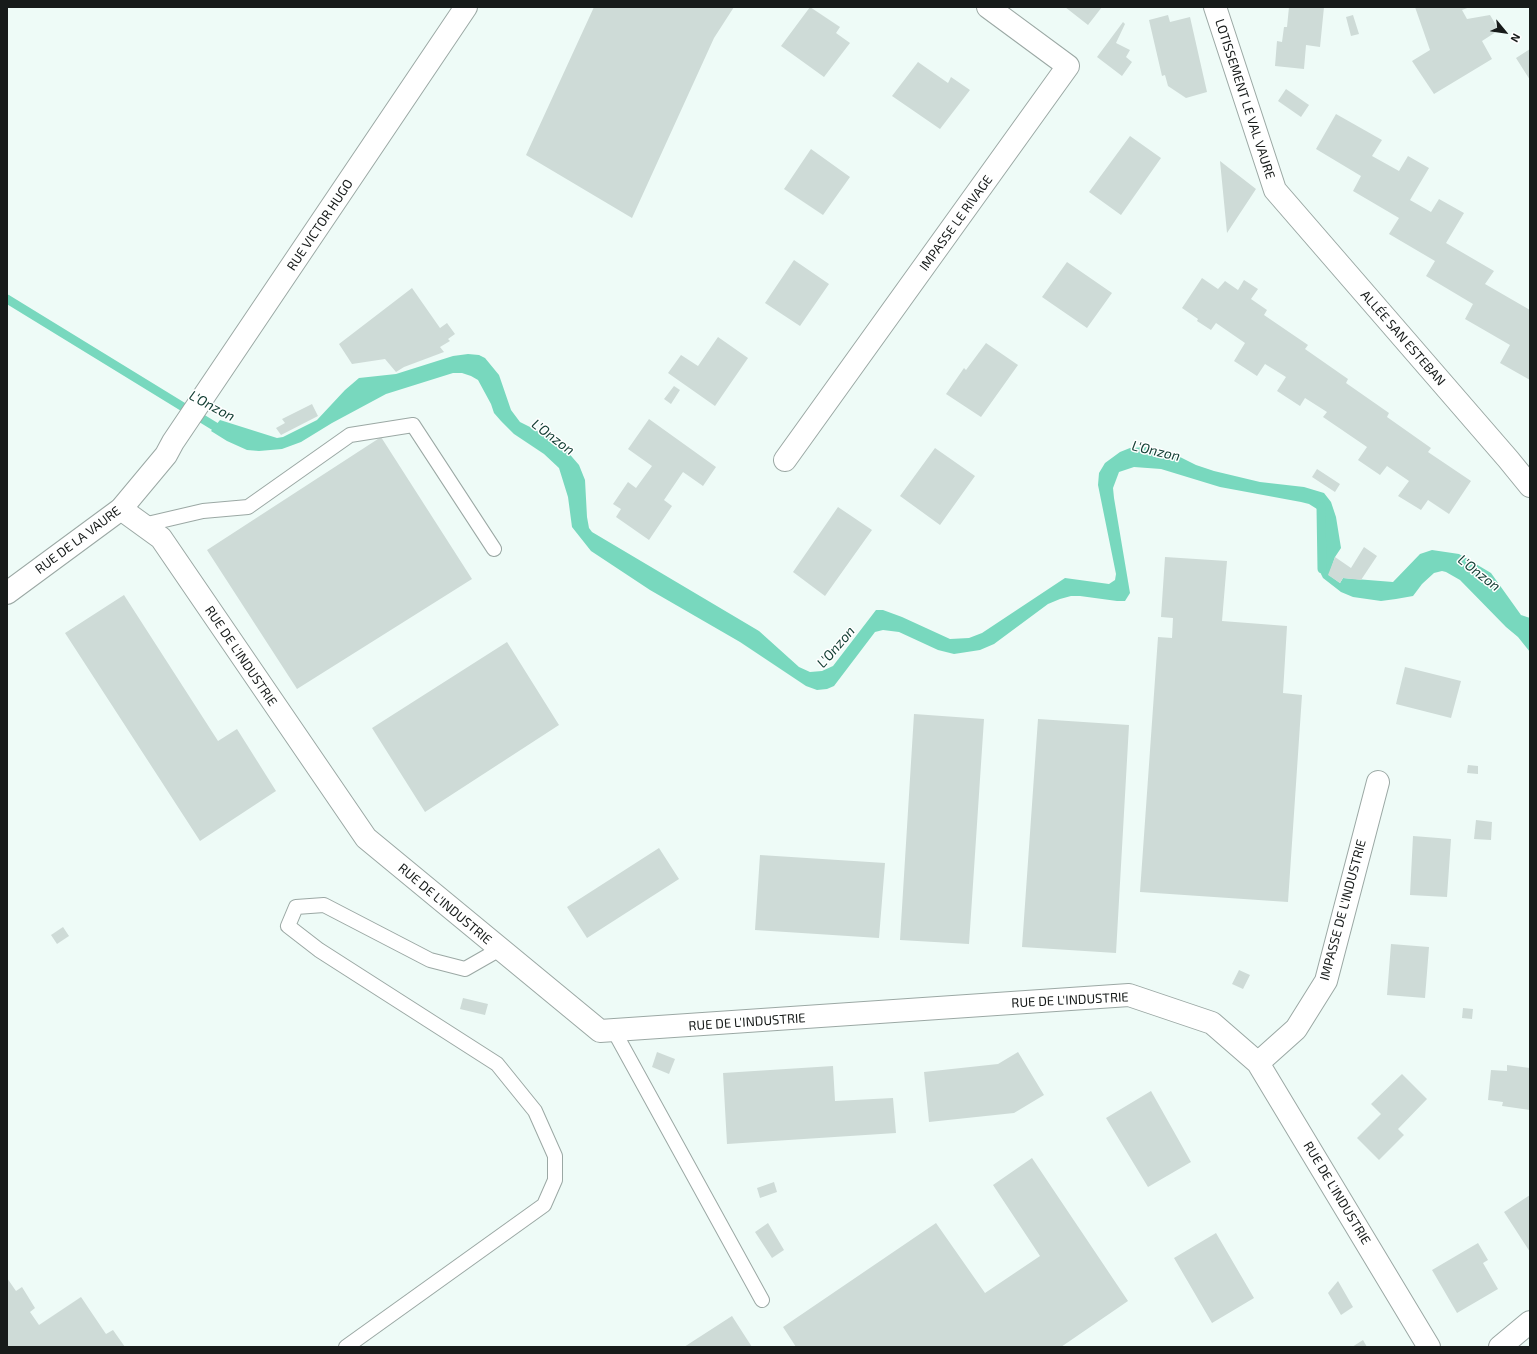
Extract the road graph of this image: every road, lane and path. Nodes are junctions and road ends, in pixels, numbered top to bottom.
1 (466, 7) edge
2 (988, 7) edge
3 (1214, 7) edge
4 (1275, 190) joint
5 (173, 442) joint
6 (785, 460) dead end
7 (1530, 486) edge
8 (122, 509) junction
9 (143, 525) junction
10 (494, 549) dead end
11 (7, 593) edge
12 (1378, 782) dead end
13 (500, 949) junction
14 (614, 1031) junction
15 (1258, 1063) junction
16 (762, 1300) dead end
17 (1530, 1322) edge
18 (346, 1347) edge
19 (1430, 1347) edge
20 (1500, 1347) edge

1 - 5 street, RUE VICTOR HUGO
2 - 6 street, IMPASSE LE RIVAGE
3 - 4 street, LOTISSEMENT LE VAL VAURE
4 - 7 street, ALLÉE SAN ESTEBAN
5 - 8 street, RUE DE LA VAURE
8 - 9 street, RUE DE L'INDUSTRIE
8 - 11 street, RUE DE LA VAURE
9 - 10 lane
9 - 13 street, RUE DE L'INDUSTRIE
12 - 15 street, IMPASSE DE L'INDUSTRIE
13 - 14 street, RUE DE L'INDUSTRIE
13 - 18 lane
14 - 15 street, RUE DE L'INDUSTRIE
14 - 16 lane
15 - 19 street, RUE DE L'INDUSTRIE
17 - 20 street

